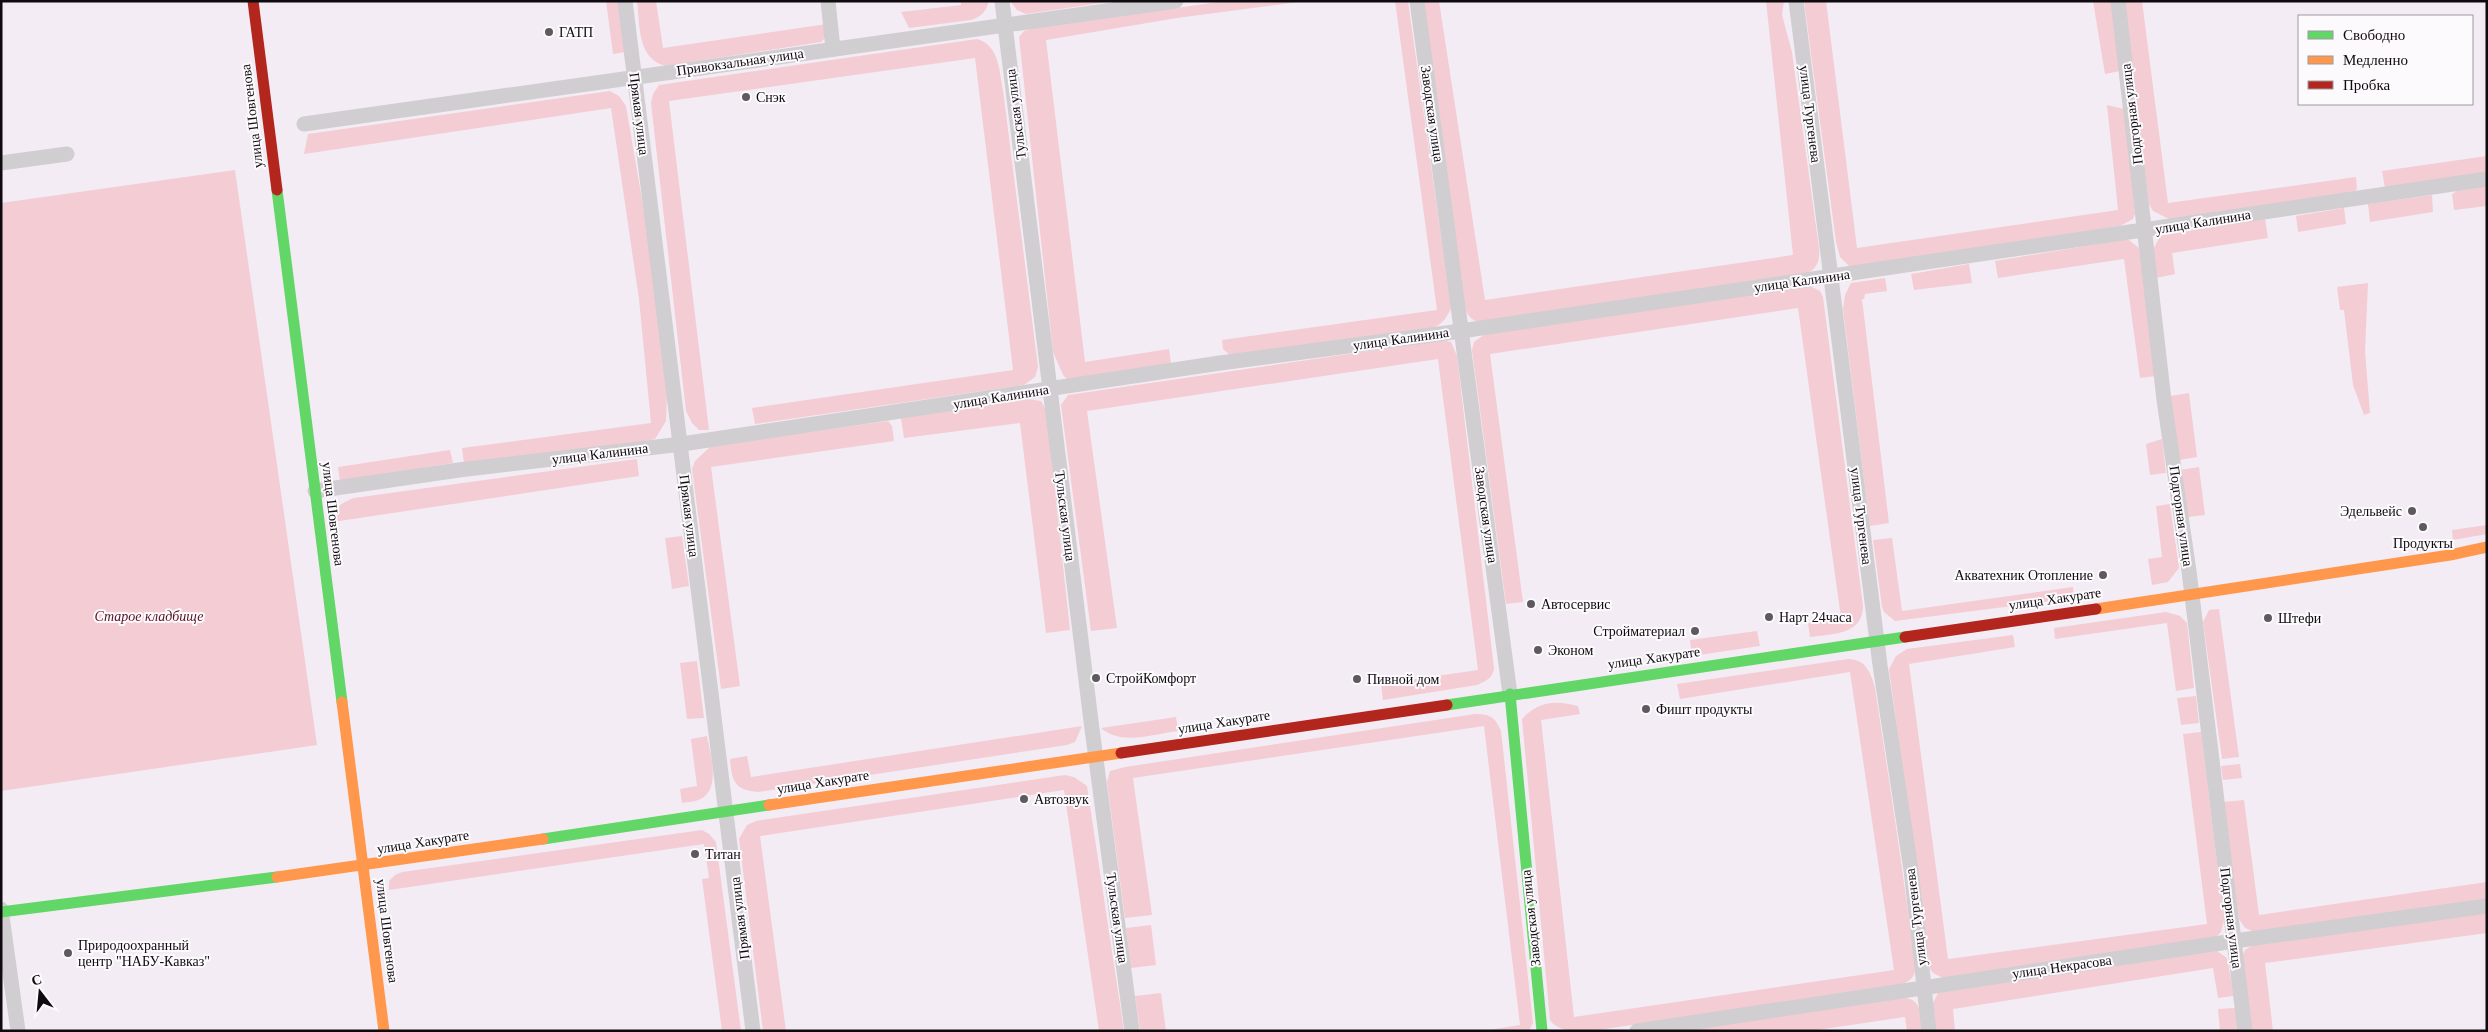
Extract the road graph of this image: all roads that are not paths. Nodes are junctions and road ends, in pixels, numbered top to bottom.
1 (253, 1) edge
2 (625, 1) edge
3 (828, 1) edge
4 (1002, 1) edge
5 (1176, 1) edge
6 (1417, 1) edge
7 (1796, 1) edge
8 (2118, 1) edge
9 (1005, 25) junction
10 (833, 49) junction
11 (634, 76) junction
12 (304, 124) dead end
13 (67, 154) dead end
14 (1, 163) edge
15 (2487, 180) edge
16 (2146, 231) junction
17 (1832, 277) junction
18 (1461, 330) junction
19 (1049, 389) junction
20 (682, 444) junction
21 (315, 491) junction
22 (2487, 547) edge
23 (2487, 554) edge
24 (2450, 555) junction
25 (2192, 595) junction
26 (1877, 640) junction
27 (1510, 694) junction
28 (1095, 757) junction
29 (726, 811) junction
30 (363, 866) junction
31 (2487, 906) edge
32 (1, 911) edge
33 (2234, 941) junction
34 (1924, 987) junction
35 (18, 1031) edge
36 (384, 1031) edge
37 (753, 1031) edge
38 (1132, 1031) edge
39 (1542, 1031) edge
40 (1637, 1031) edge
41 (1929, 1031) edge
42 (2245, 1031) edge

1 - 21 main road, улица Шовгенова
2 - 11 street, Прямая улица
3 - 10 street
4 - 9 street, Тульская улица
5 - 9 street, Привокзальная улица
6 - 18 street, Заводская улица
7 - 17 street, улица Тургенева
8 - 16 street, Подгорная улица
9 - 10 street, Привокзальная улица
9 - 19 street, Тульская улица
10 - 11 street, Привокзальная улица
11 - 12 street, Привокзальная улица
11 - 20 street, Прямая улица
13 - 14 street
15 - 16 street, улица Калинина
16 - 17 street, улица Калинина
16 - 25 street, Подгорная улица
17 - 18 street, улица Калинина
17 - 26 street, улица Тургенева
18 - 19 street, улица Калинина
18 - 27 street, Заводская улица
19 - 20 street, улица Калинина
19 - 28 street, Тульская улица
20 - 21 street, улица Калинина
20 - 29 street, Прямая улица
21 - 30 main road, улица Шовгенова
22 - 24 main road, улица Хакурате
23 - 24 main road, улица Хакурате
24 - 25 main road, улица Хакурате
25 - 26 main road, улица Хакурате
25 - 33 street, Подгорная улица
26 - 27 main road, улица Хакурате
26 - 34 street, улица Тургенева
27 - 28 main road, улица Хакурате
27 - 39 main road, Заводская улица
28 - 29 main road, улица Хакурате
28 - 38 street, Тульская улица
29 - 30 main road, улица Хакурате
29 - 37 street, Прямая улица
30 - 32 main road, улица Хакурате
30 - 36 main road, улица Шовгенова
31 - 33 street, улица Некрасова
32 - 35 street
33 - 34 street, улица Некрасова
33 - 42 street, Подгорная улица
34 - 40 street, улица Некрасова
34 - 41 street, улица Тургенева

